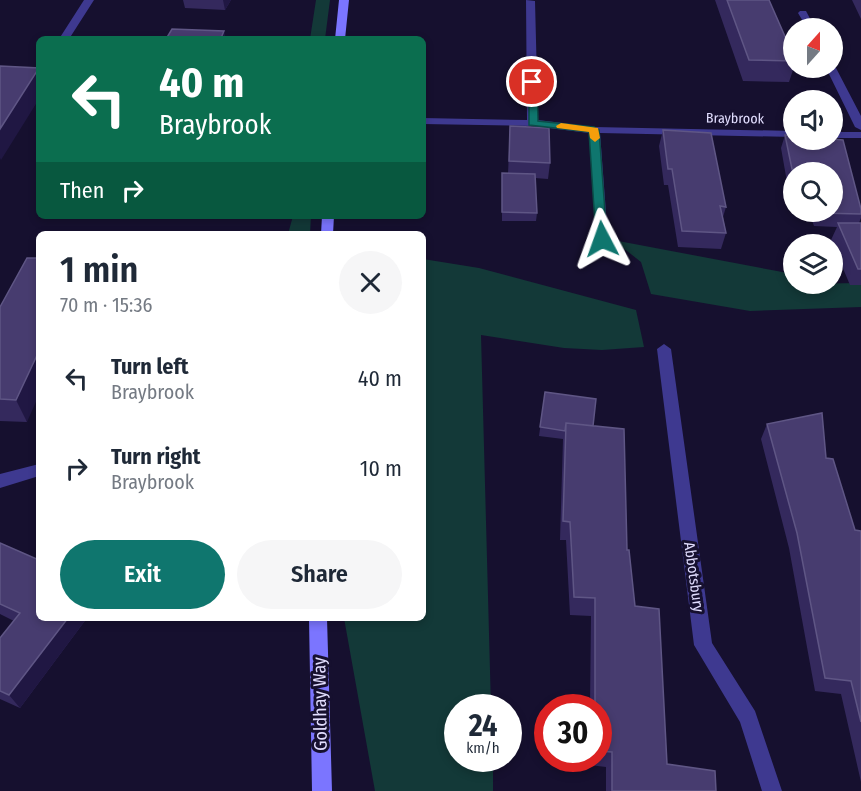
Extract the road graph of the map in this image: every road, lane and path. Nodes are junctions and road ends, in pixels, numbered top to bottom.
1 (89, 0) edge
2 (344, 0) edge
3 (530, 1) edge
4 (803, 13) dead end
5 (806, 18) edge
6 (66, 36) edge
7 (340, 36) edge
8 (836, 78) edge
9 (426, 121) edge
10 (533, 123) junction
11 (861, 127) edge
12 (594, 130) junction
13 (783, 134) edge
14 (843, 135) edge
15 (861, 135) edge
16 (602, 239) dead end
17 (664, 349) dead end
18 (36, 471) edge
19 (0, 481) edge
20 (318, 621) edge
21 (322, 791) edge
22 (772, 791) edge

1 - 6 street
2 - 7 street
3 - 10 street
4 - 5 street
8 - 11 street
9 - 10 street, Braybrook
10 - 12 street, Braybrook
12 - 13 street, Braybrook
12 - 16 street
14 - 15 street
17 - 22 street, Abbotsbury
18 - 19 street
20 - 21 street, Goldhay Way

